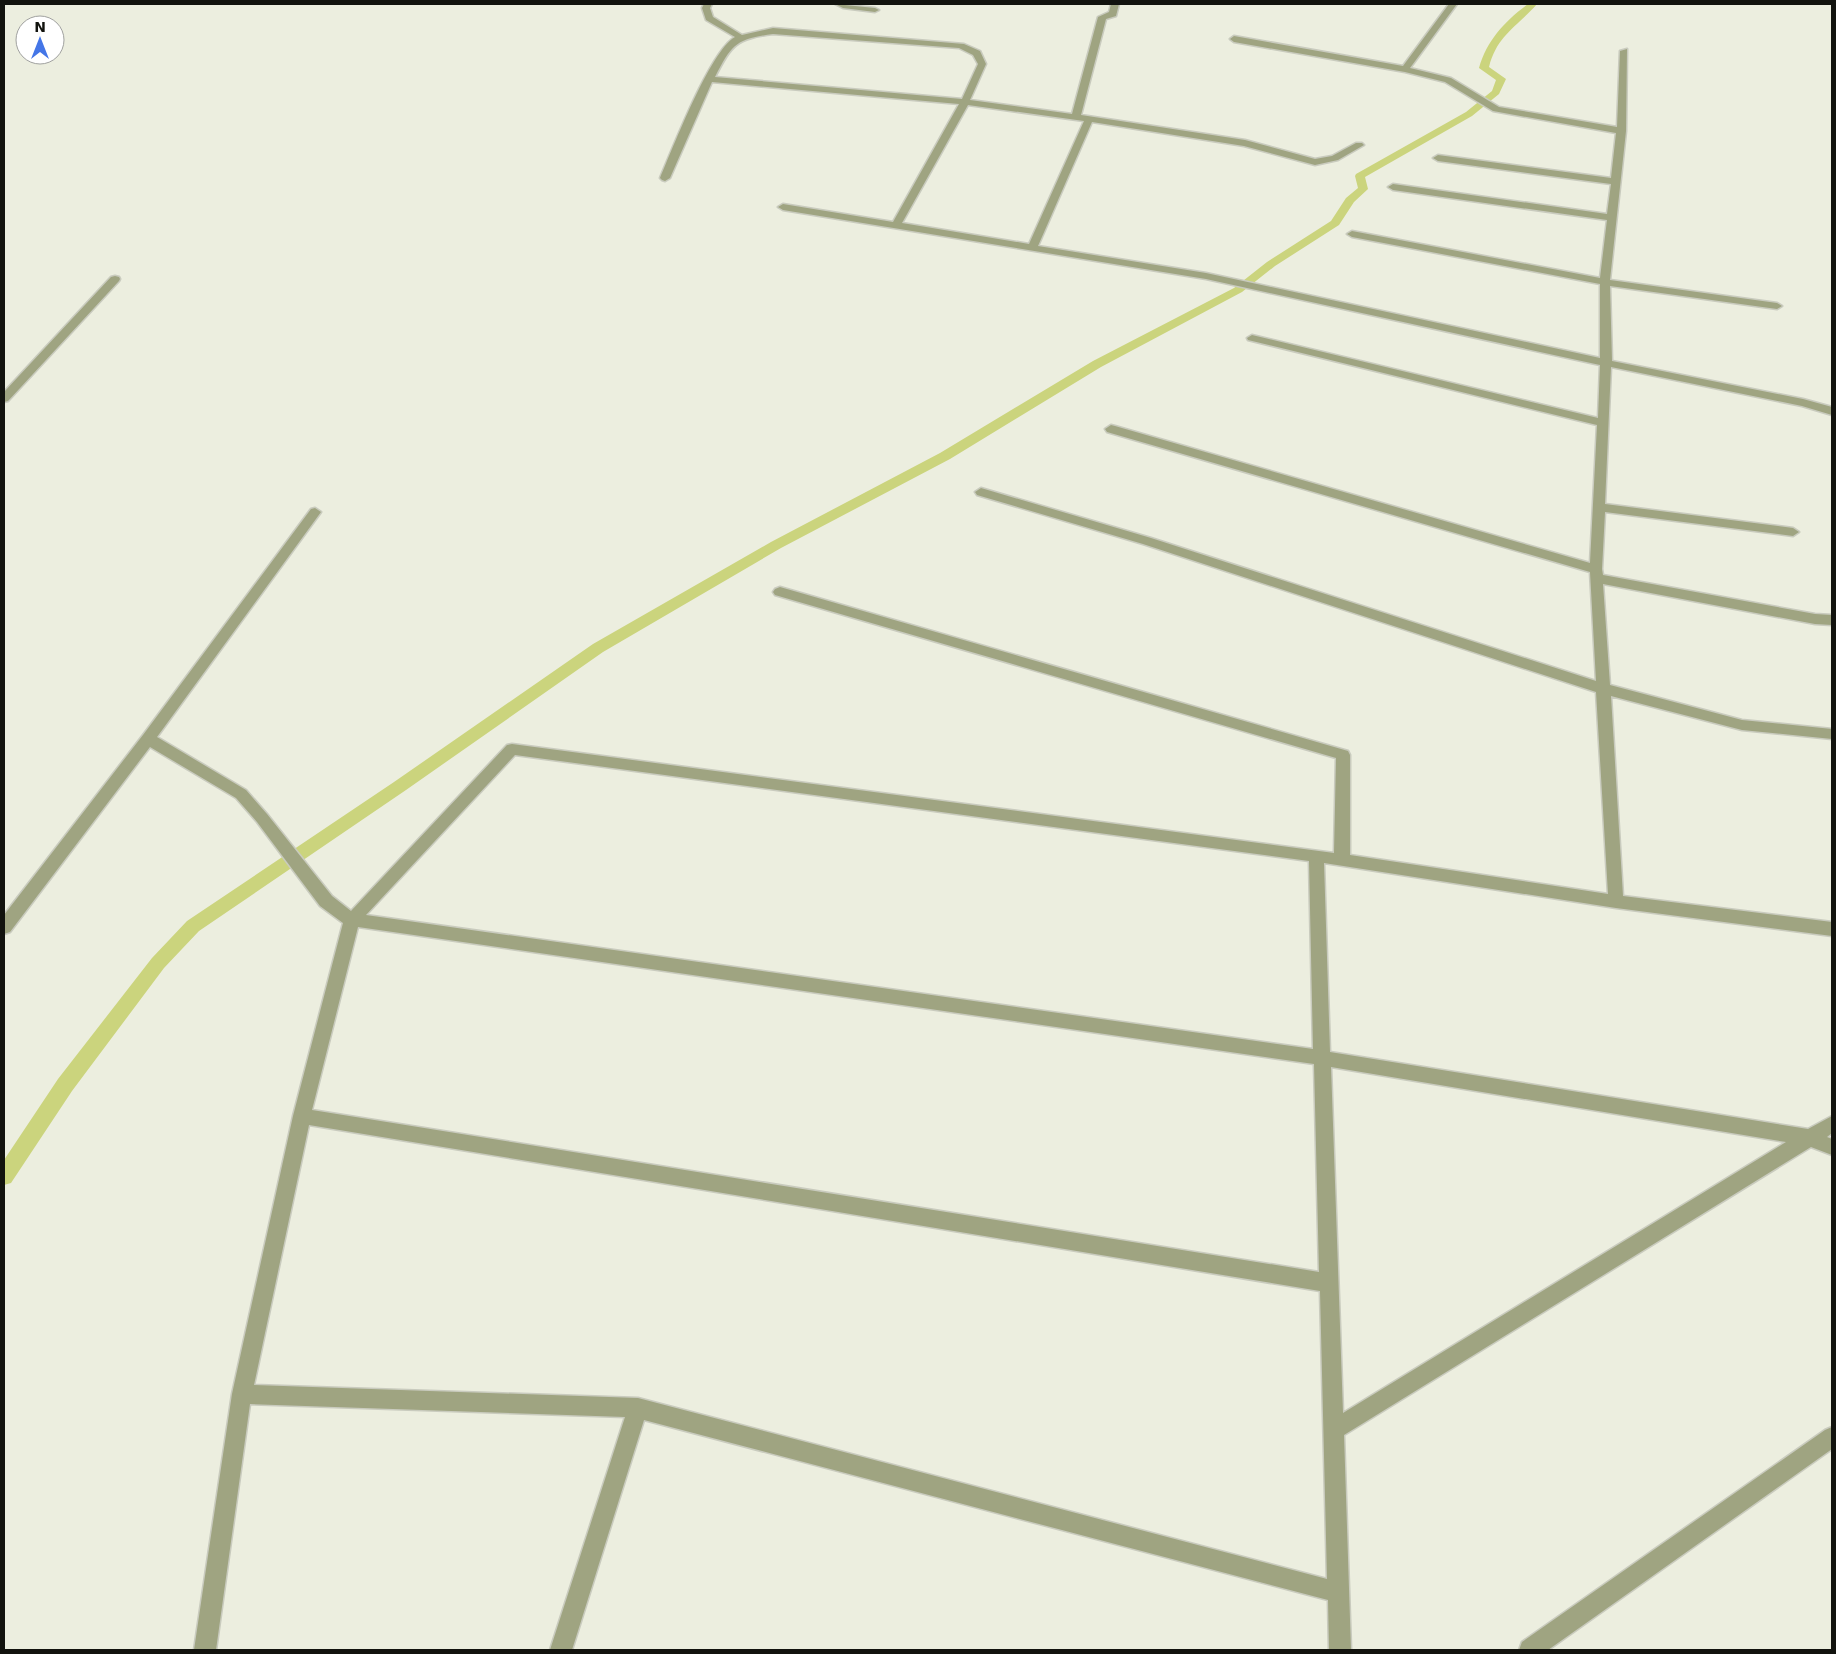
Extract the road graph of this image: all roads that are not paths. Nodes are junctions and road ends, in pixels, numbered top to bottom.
1 (708, 4) edge
2 (839, 4) edge
3 (1115, 4) edge
4 (1453, 4) edge
5 (875, 10) dead end
6 (742, 38) junction
7 (1234, 40) dead end
8 (1624, 51) dead end
9 (1405, 69) junction
10 (710, 79) junction
11 (965, 102) junction
12 (1076, 117) junction
13 (1089, 119) junction
14 (1621, 131) junction
15 (1359, 145) dead end
16 (1438, 158) dead end
17 (665, 178) dead end
18 (1616, 182) junction
19 (1393, 187) dead end
20 (783, 206) dead end
21 (1612, 218) junction
22 (896, 225) junction
23 (1352, 234) dead end
24 (1032, 248) junction
25 (115, 280) dead end
26 (1605, 282) junction
27 (1777, 306) dead end
28 (1252, 338) dead end
29 (1606, 363) junction
30 (4, 399) edge
31 (1832, 411) edge
32 (1603, 424) junction
33 (1111, 429) dead end
34 (981, 492) dead end
35 (1599, 507) junction
36 (315, 512) dead end
37 (1793, 532) dead end
38 (1596, 573) junction
39 (780, 592) dead end
40 (1832, 620) edge
41 (1604, 689) junction
42 (1832, 734) edge
43 (148, 739) junction
44 (1316, 856) junction
45 (1342, 861) junction
46 (1616, 902) junction
47 (352, 920) junction
48 (4, 927) edge
49 (1832, 929) edge
50 (1322, 1058) junction
51 (302, 1116) junction
52 (1832, 1124) edge
53 (1810, 1138) junction
54 (1832, 1147) edge
55 (1329, 1283) junction
56 (242, 1394) junction
57 (638, 1408) junction
58 (1333, 1430) junction
59 (1832, 1437) edge
60 (1338, 1592) junction
61 (205, 1650) edge
62 (561, 1650) edge
63 (1340, 1650) edge
64 (1530, 1650) edge

1 - 6 street
2 - 5 street
3 - 12 street
4 - 9 street
6 - 10 street
6 - 11 street
7 - 9 street
8 - 14 street
9 - 14 street
10 - 11 street
10 - 17 street
11 - 12 street
11 - 22 street
12 - 13 street
13 - 15 street
13 - 24 street
14 - 18 street
16 - 18 street
18 - 21 street
19 - 21 street
20 - 22 street
21 - 26 street
22 - 24 street
23 - 26 street
24 - 29 street
25 - 30 street
26 - 27 street
26 - 29 street
28 - 32 street
29 - 31 street
29 - 32 street
32 - 35 street
33 - 38 street
34 - 41 street
35 - 37 street
35 - 38 street
36 - 43 street
38 - 40 street
38 - 41 street
39 - 45 street
41 - 42 street
41 - 46 street
43 - 47 street
43 - 48 street
44 - 45 street
44 - 47 street
44 - 50 street
45 - 46 street
46 - 49 street
47 - 50 street
47 - 51 street
50 - 53 street
50 - 55 street
51 - 55 street
51 - 56 street
52 - 53 street
53 - 54 street
53 - 58 street
55 - 58 street
56 - 57 street
56 - 61 street
57 - 60 street
57 - 62 street
58 - 60 street
59 - 64 street
60 - 63 street

